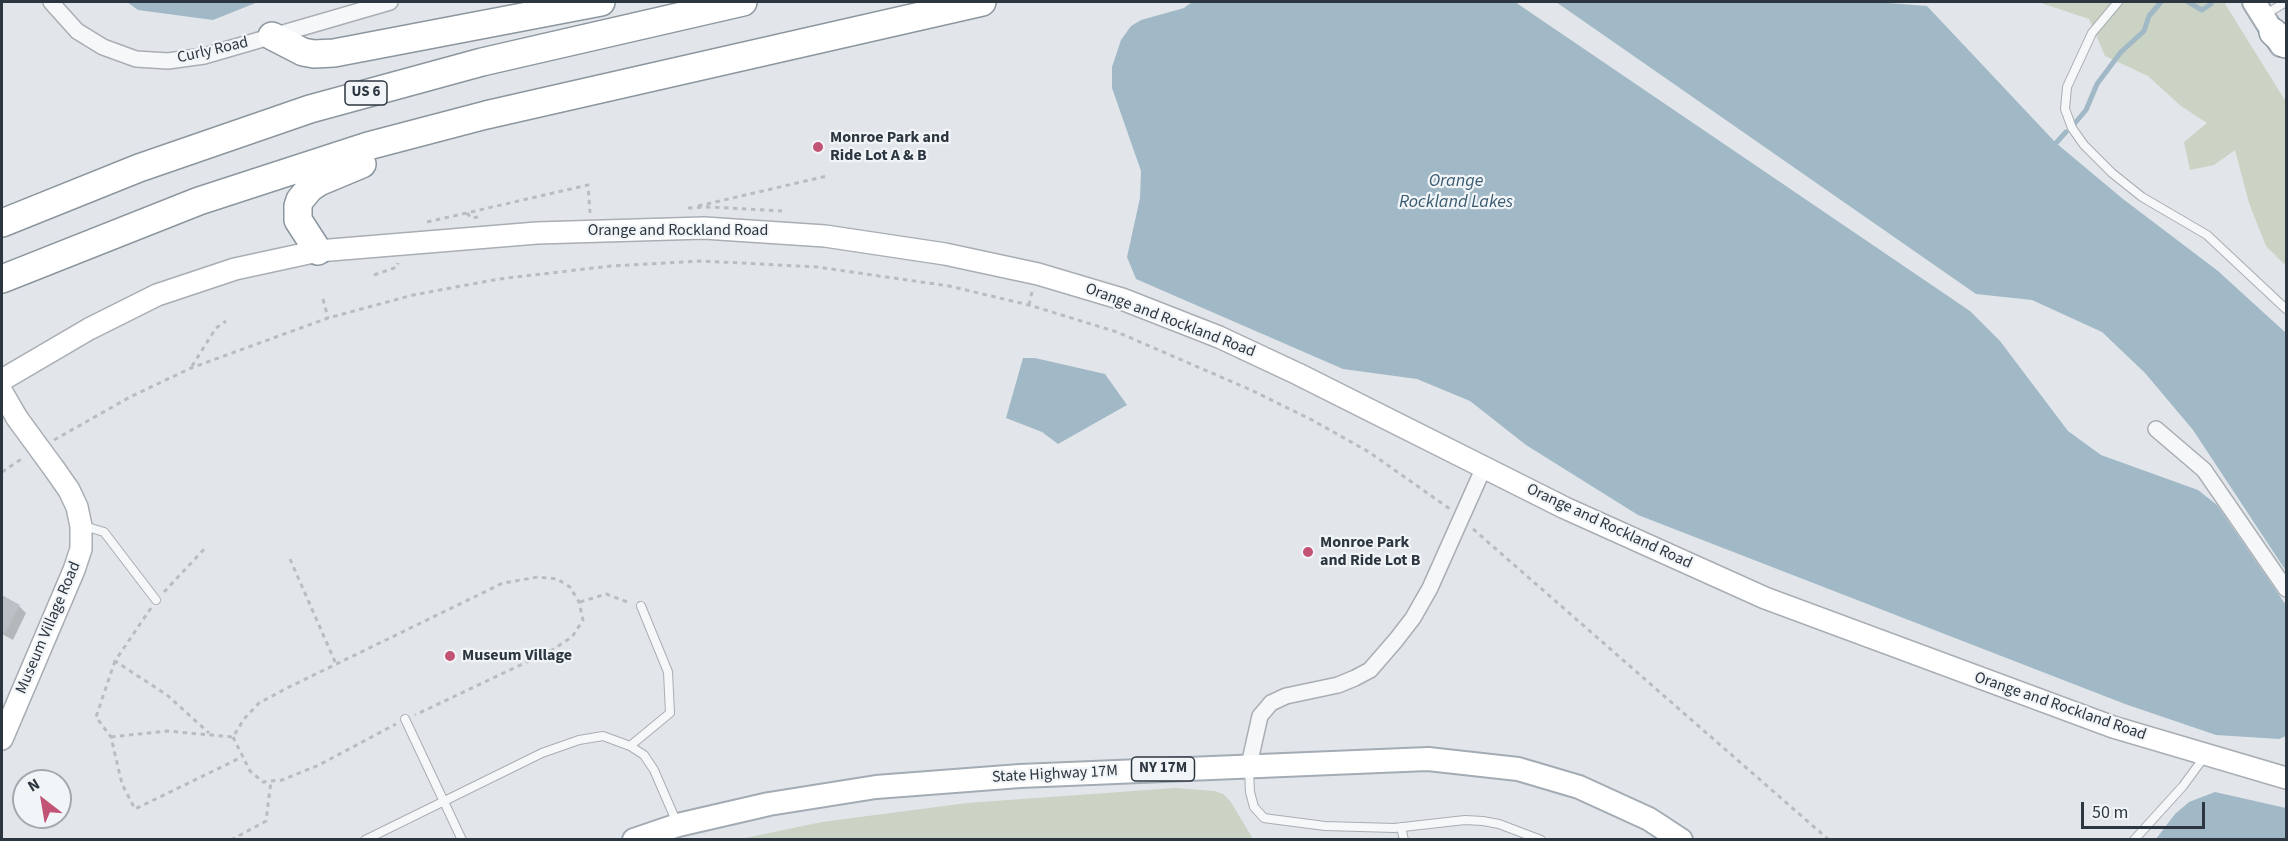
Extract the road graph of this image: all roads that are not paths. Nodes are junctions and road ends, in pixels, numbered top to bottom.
1 (51, 2) edge
2 (390, 2) edge
3 (601, 2) edge
4 (743, 2) edge
5 (982, 2) edge
6 (2118, 2) edge
7 (2286, 2) edge
8 (2269, 23) edge
9 (272, 36) junction
10 (2286, 54) edge
11 (625, 82) junction
12 (2, 223) edge
13 (318, 251) junction
14 (2, 279) edge
15 (2286, 309) edge
16 (2, 380) edge
17 (2, 392) edge
18 (2156, 429) dead end
19 (1484, 467) junction
20 (81, 526) junction
21 (2286, 589) edge
22 (156, 600) road end
23 (641, 606) road end
24 (405, 719) road end
25 (2, 739) edge
26 (630, 746) junction
27 (2205, 756) junction
28 (1249, 765) junction
29 (2286, 778) edge
30 (442, 801) junction
31 (678, 825) junction
32 (1401, 827) junction
33 (365, 840) edge
34 (462, 840) edge
35 (634, 840) edge
36 (1404, 840) edge
37 (1541, 840) edge
38 (1682, 840) edge
39 (2134, 840) edge

1 - 9 street, Curly Road
2 - 9 street, Curly Road
3 - 9 highway
4 - 12 highway, US 6
5 - 11 highway
6 - 15 lane
7 - 8 lane
8 - 10 main road
11 - 13 highway
11 - 14 highway
13 - 16 street, Orange and Rockland Road
13 - 19 street, Orange and Rockland Road
17 - 20 street, Museum Village Road, bridge
18 - 21 street
19 - 27 street, Orange and Rockland Road
19 - 28 street
20 - 22 lane
20 - 25 street, Museum Village Road
23 - 26 lane
24 - 30 lane
26 - 30 lane
26 - 31 lane
27 - 29 street, Orange and Rockland Road
27 - 39 lane
28 - 31 main road, State Highway 17M / NY 17M
28 - 32 lane
28 - 38 main road, State Highway 17M / NY 17M
30 - 33 lane
30 - 34 lane
31 - 35 main road, State Highway 17M / NY 17M
32 - 36 lane
32 - 37 lane

